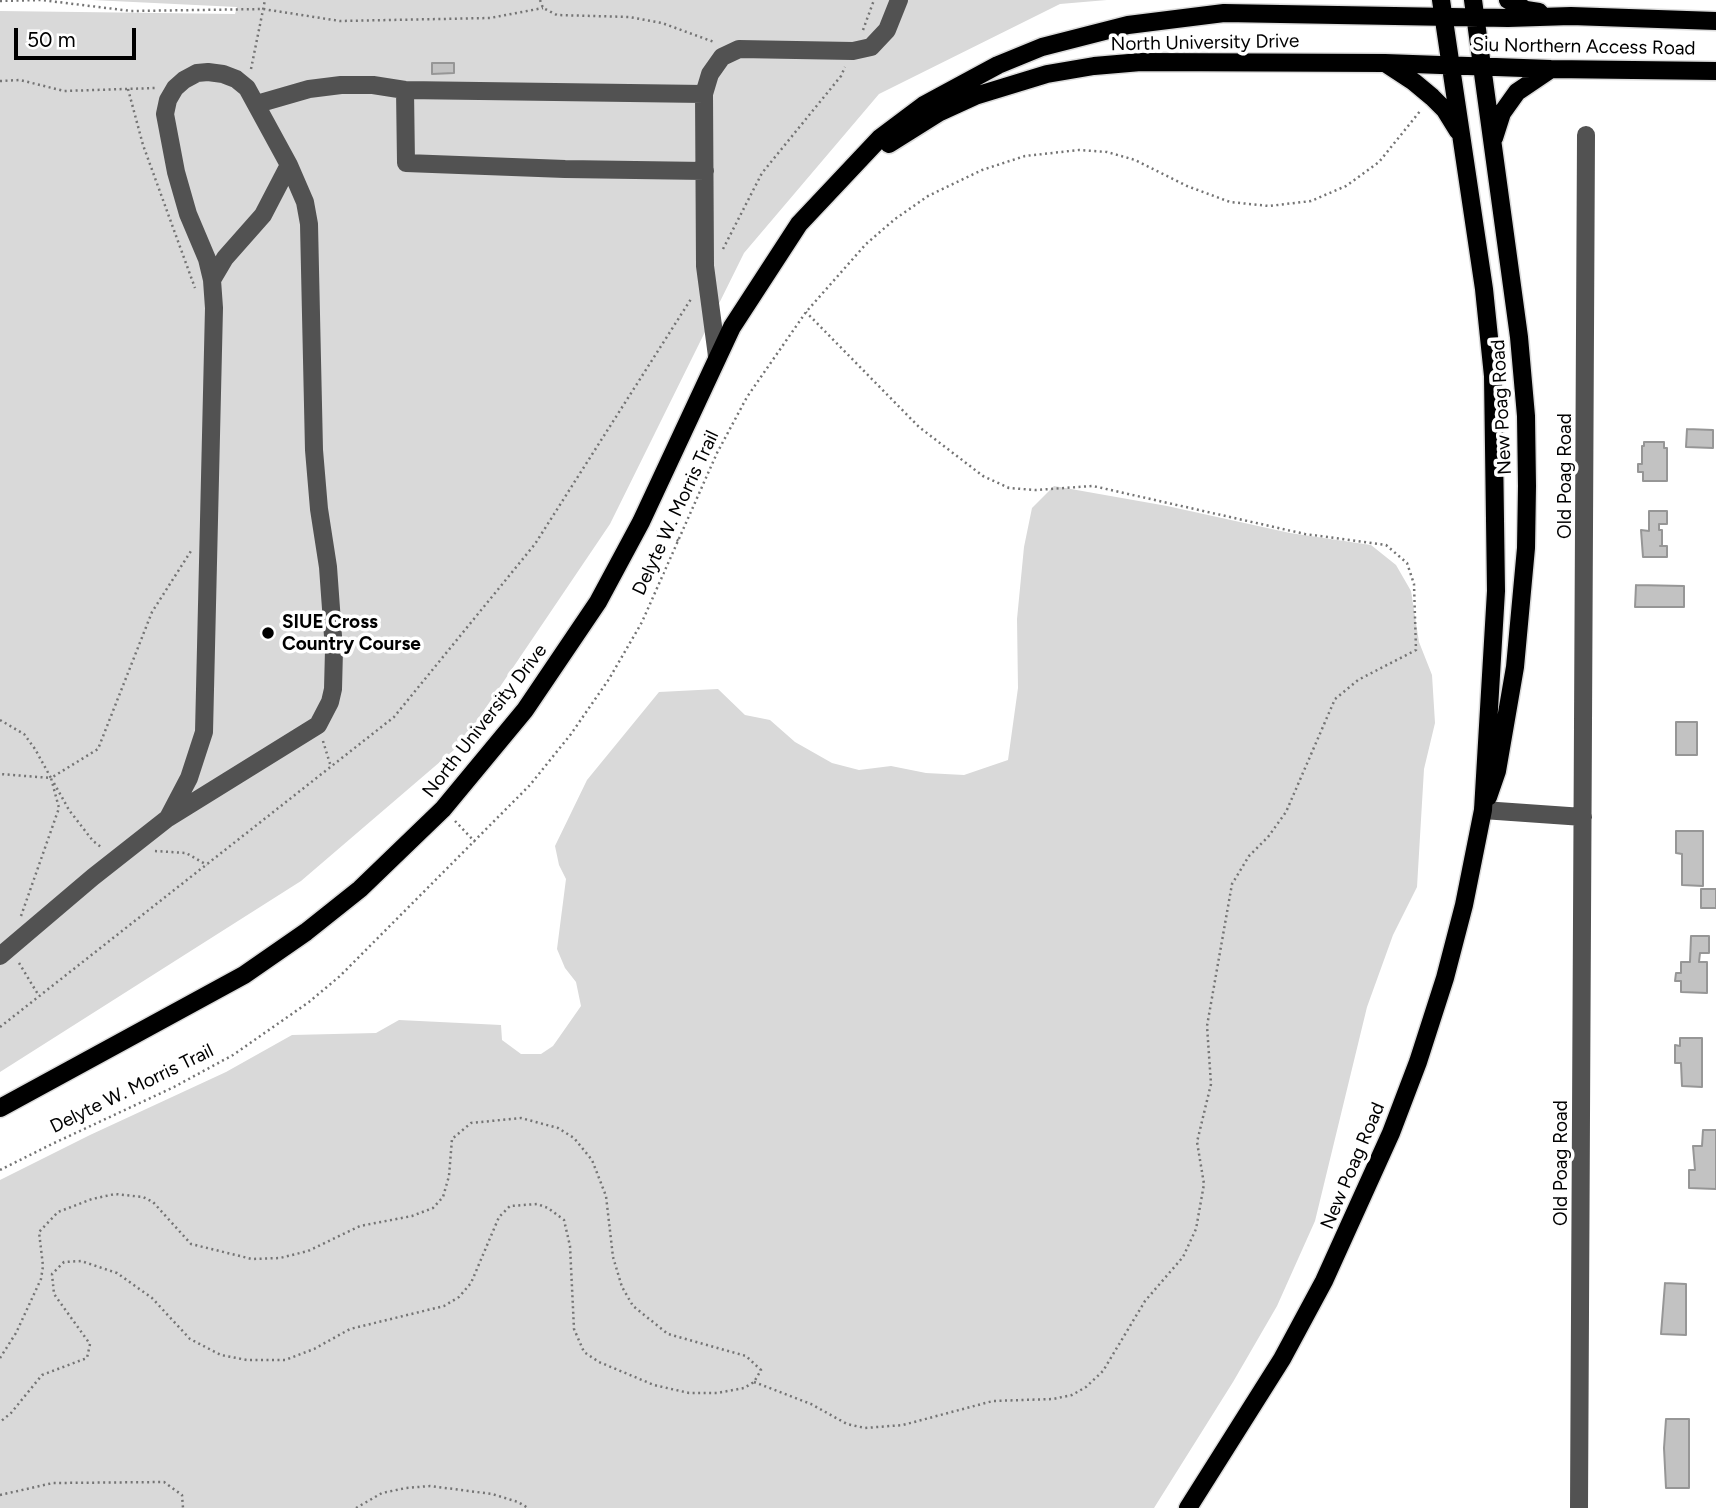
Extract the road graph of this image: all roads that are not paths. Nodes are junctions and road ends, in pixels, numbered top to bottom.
1 (899, 0) edge
2 (1405, 0) edge
3 (1508, 0) edge
4 (1442, 8) edge
5 (1474, 9) edge
6 (1379, 15) junction
7 (1571, 16) junction
8 (1716, 21) edge
9 (1385, 63) junction
10 (1451, 65) junction
11 (1481, 66) junction
12 (1551, 69) junction
13 (1716, 71) edge
14 (405, 90) junction
15 (704, 94) junction
16 (257, 104) junction
17 (1587, 135) dead end
18 (1462, 139) junction
19 (1492, 141) junction
20 (856, 164) junction
21 (289, 165) junction
22 (705, 171) junction
23 (212, 280) junction
24 (718, 356) junction
25 (1483, 810) junction
26 (1583, 817) junction
27 (168, 818) junction
28 (5, 952) edge
29 (0, 1108) edge
30 (1188, 1508) edge
31 (1579, 1508) edge

1 - 15 street
2 - 6 main road
3 - 7 main road
4 - 5 main road, Siu Northern Access Road
4 - 6 main road, North University Drive
4 - 10 main road, New Poag Road
5 - 7 main road, Siu Northern Access Road
5 - 11 main road, New Poag Road
6 - 20 main road, North University Drive
7 - 8 main road, Siu Northern Access Road
9 - 10 main road, North University Drive
9 - 18 main road
9 - 20 main road, North University Drive
10 - 11 main road, Siu Northern Access Road
10 - 18 main road, New Poag Road
11 - 12 main road, Siu Northern Access Road
11 - 19 main road, New Poag Road
12 - 13 main road, Siu Northern Access Road
12 - 19 main road
14 - 15 street
14 - 16 street
14 - 22 street
15 - 22 street
16 - 21 street
16 - 23 street
17 - 26 street, Old Poag Road
18 - 25 main road, New Poag Road
19 - 25 main road, New Poag Road
20 - 24 main road, North University Drive
21 - 23 street
21 - 27 street
22 - 24 street
23 - 27 street
24 - 29 main road, North University Drive
25 - 26 street
25 - 30 main road, New Poag Road
26 - 31 street, Old Poag Road
27 - 28 street

